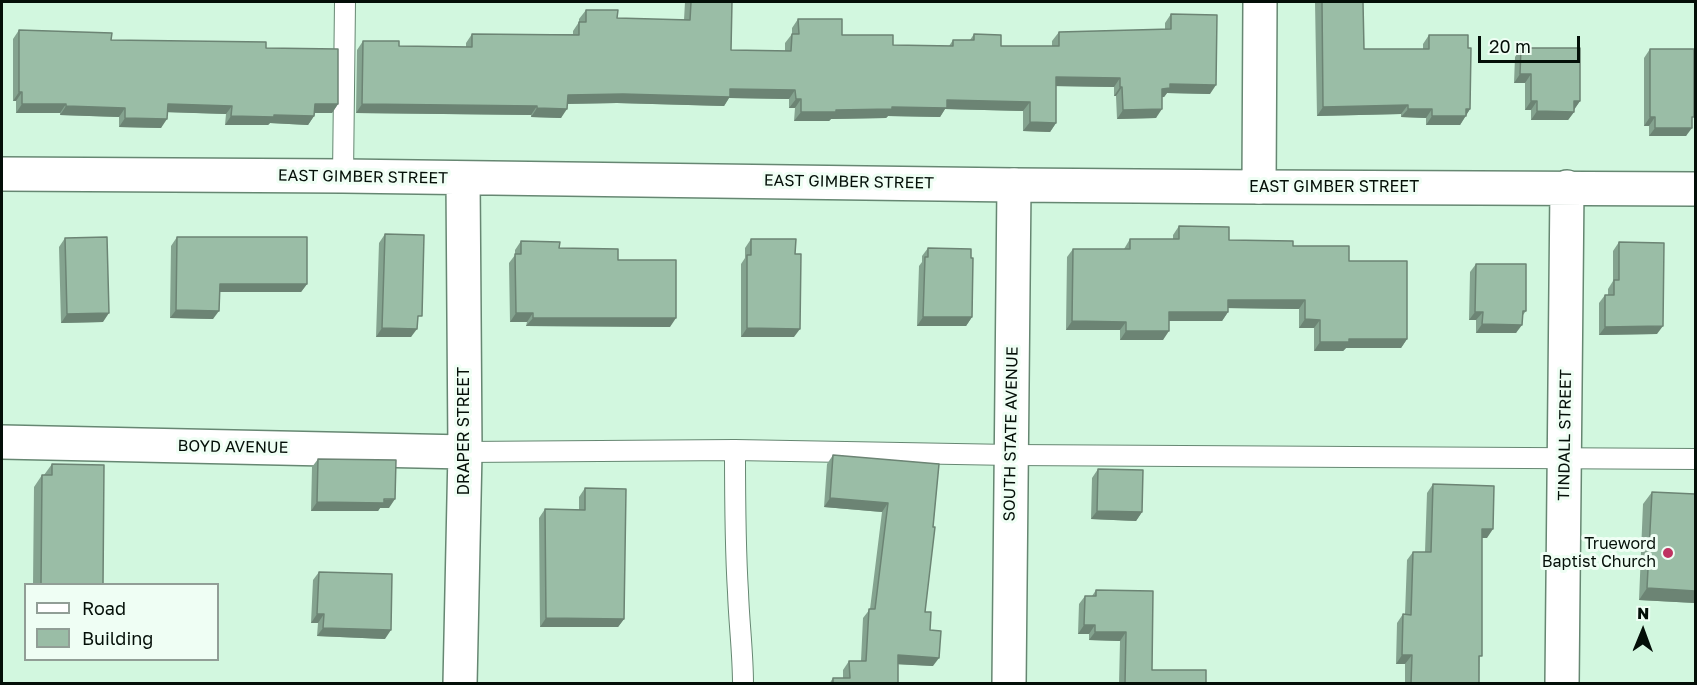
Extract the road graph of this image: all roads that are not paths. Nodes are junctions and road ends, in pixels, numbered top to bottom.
1 (345, 2) edge
2 (1260, 2) edge
3 (2, 174) edge
4 (343, 176) junction
5 (463, 178) junction
6 (1014, 185) junction
7 (1259, 187) junction
8 (1567, 188) junction
9 (1695, 189) edge
10 (2, 442) edge
11 (735, 450) junction
12 (465, 452) junction
13 (1011, 455) junction
14 (1565, 457) junction
15 (1695, 459) edge
16 (460, 684) edge
17 (743, 684) edge
18 (1009, 684) edge
19 (1562, 684) edge

1 - 4 lane
2 - 7 street
3 - 4 street, EAST GIMBER STREET
4 - 5 street, EAST GIMBER STREET
5 - 6 street, EAST GIMBER STREET
5 - 12 street, DRAPER STREET
6 - 7 street, EAST GIMBER STREET
6 - 13 street, SOUTH STATE AVENUE
7 - 8 street, EAST GIMBER STREET
8 - 9 street, EAST GIMBER STREET
8 - 14 street, TINDALL STREET
10 - 12 street, BOYD AVENUE
11 - 12 lane
11 - 13 lane
11 - 17 lane
12 - 16 street, DRAPER STREET
13 - 14 lane
13 - 18 street, SOUTH STATE AVENUE
14 - 15 lane
14 - 19 street, TINDALL STREET

